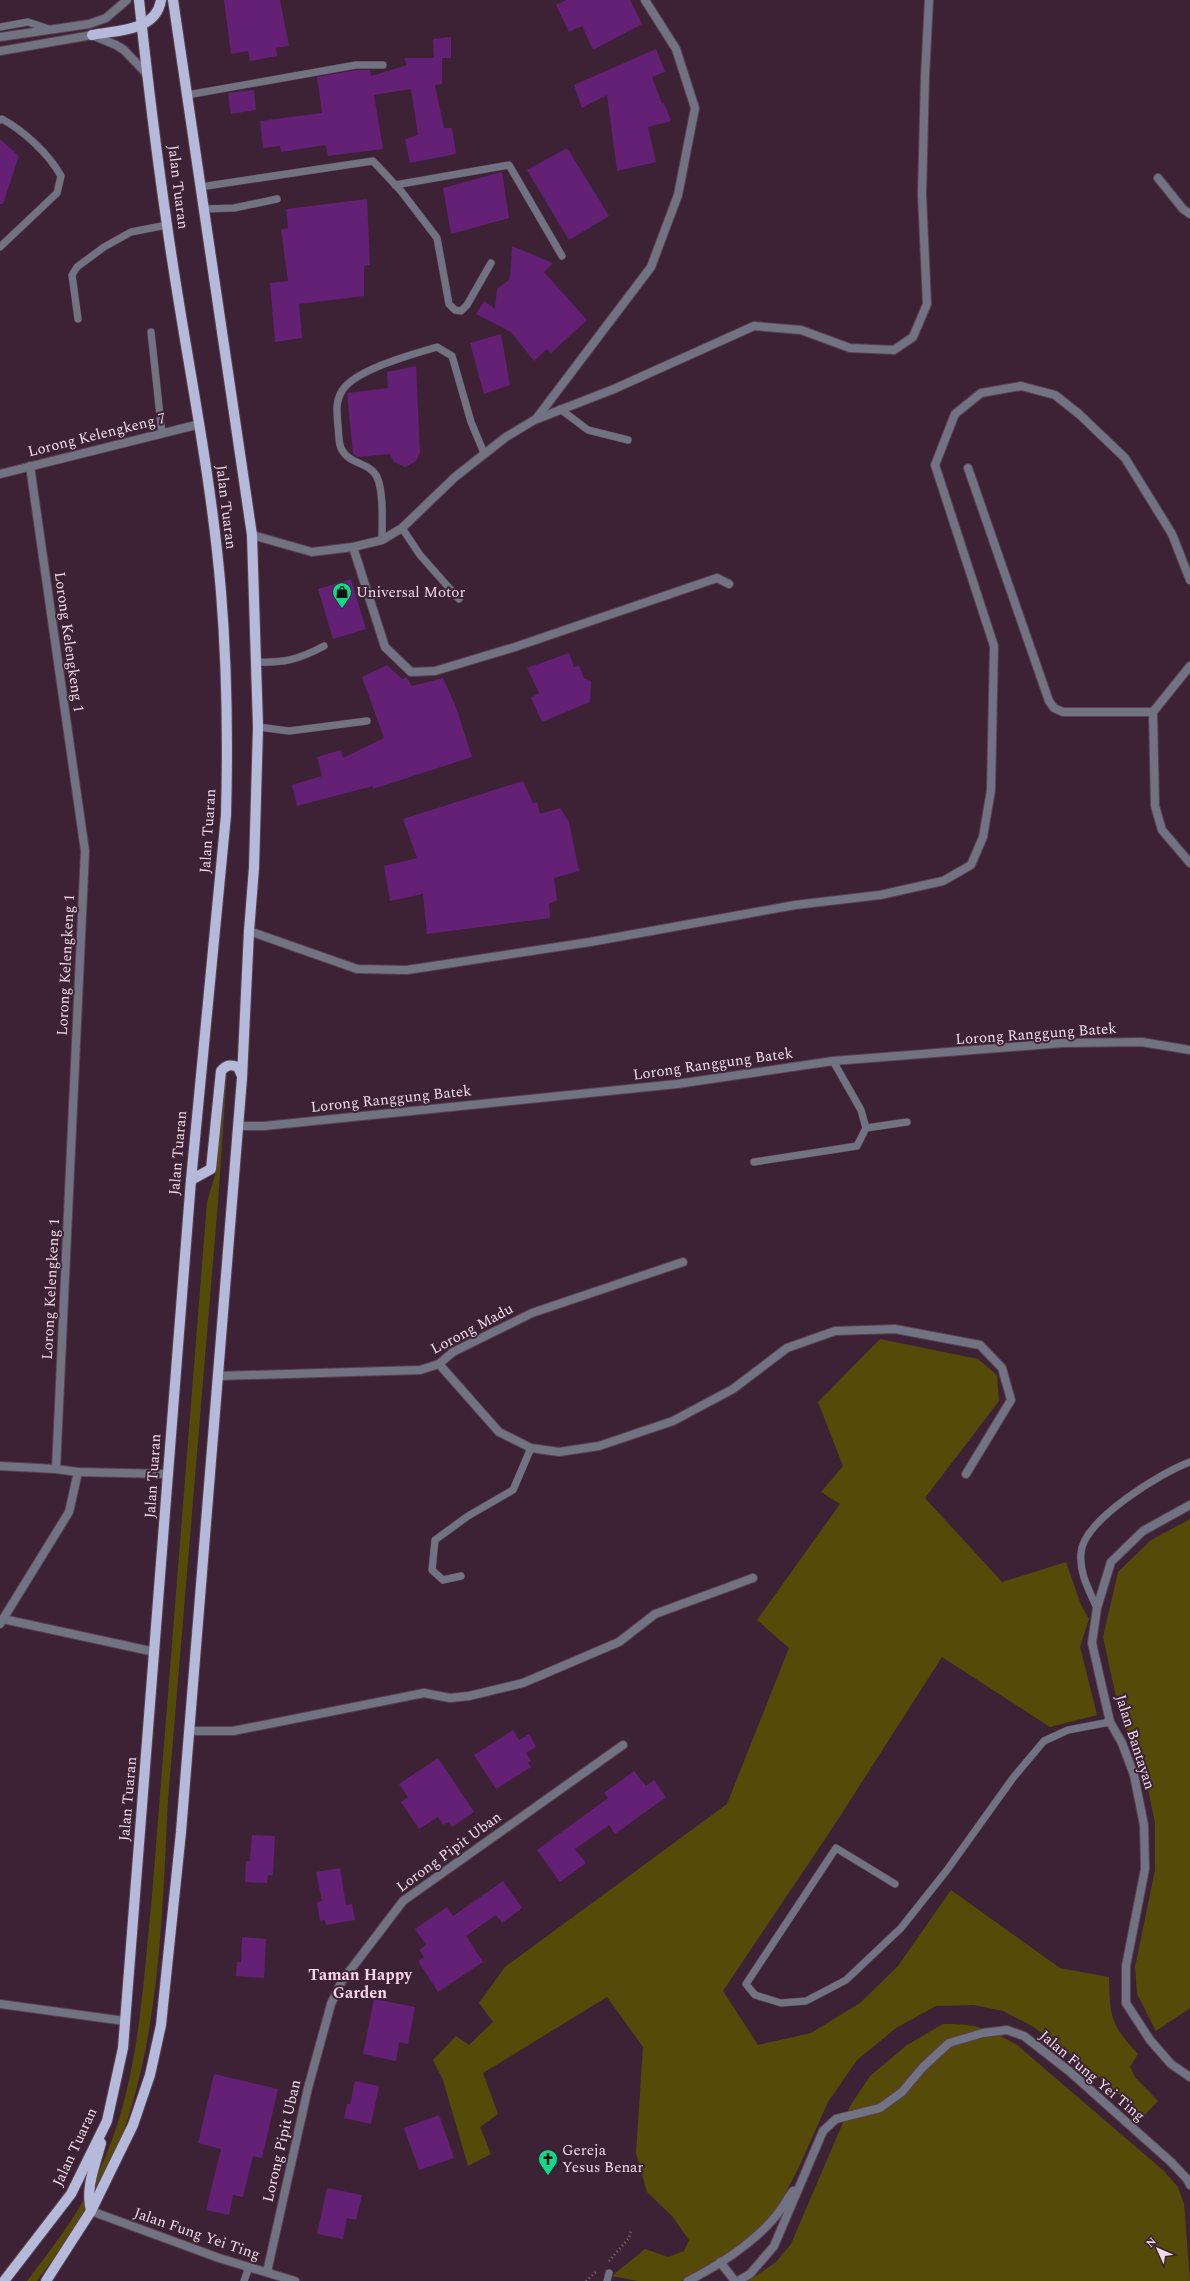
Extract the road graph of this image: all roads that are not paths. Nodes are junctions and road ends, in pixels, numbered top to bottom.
1 (127, 0) edge
2 (139, 0) edge
3 (161, 0) edge
4 (173, 0) edge
5 (645, 0) edge
6 (929, 0) edge
7 (142, 26) junction
8 (0, 27) edge
9 (49, 29) junction
10 (92, 35) junction
11 (0, 37) edge
12 (0, 51) edge
13 (383, 65) dead end
14 (149, 84) junction
15 (187, 95) junction
16 (0, 120) edge
17 (1158, 178) dead end
18 (395, 185) junction
19 (200, 187) junction
20 (277, 199) dead end
21 (203, 209) junction
22 (1190, 214) edge
23 (167, 225) junction
24 (0, 247) edge
25 (562, 256) dead end
26 (491, 263) dead end
27 (78, 319) dead end
28 (151, 332) dead end
29 (560, 409) junction
30 (536, 419) junction
31 (200, 424) junction
32 (162, 434) junction
33 (628, 440) dead end
34 (484, 454) junction
35 (30, 466) junction
36 (968, 468) dead end
37 (0, 474) edge
38 (402, 528) junction
39 (252, 535) junction
40 (382, 540) junction
41 (353, 548) junction
42 (1190, 580) edge
43 (729, 584) dead end
44 (459, 599) dead end
45 (324, 646) dead end
46 (255, 662) junction
47 (1190, 666) edge
48 (1153, 712) junction
49 (366, 721) dead end
50 (258, 727) junction
51 (1190, 863) edge
52 (249, 931) junction
53 (1190, 1050) edge
54 (832, 1061) junction
55 (242, 1078) junction
56 (907, 1122) dead end
57 (240, 1126) junction
58 (866, 1128) junction
59 (754, 1162) dead end
60 (191, 1180) junction
61 (683, 1262) dead end
62 (439, 1364) junction
63 (218, 1376) junction
64 (531, 1448) junction
65 (1190, 1462) edge
66 (0, 1466) edge
67 (56, 1469) junction
68 (78, 1472) junction
69 (169, 1474) junction
70 (966, 1474) dead end
71 (1190, 1505) edge
72 (462, 1576) dead end
73 (753, 1578) dead end
74 (1097, 1608) junction
75 (2, 1622) edge
76 (155, 1652) junction
77 (1110, 1722) junction
78 (189, 1731) junction
79 (623, 1745) dead end
80 (895, 1884) dead end
81 (0, 2004) edge
82 (125, 2021) junction
83 (1190, 2077) edge
84 (107, 2121) junction
85 (804, 2176) junction
86 (1190, 2185) edge
87 (91, 2211) junction
88 (720, 2262) junction
89 (249, 2267) junction
90 (267, 2272) junction
91 (610, 2273) dead end
92 (4, 2281) edge
93 (46, 2281) edge
94 (244, 2281) edge
95 (296, 2281) edge
96 (607, 2281) edge
97 (688, 2281) edge
98 (734, 2281) edge
99 (738, 2281) edge

1 - 9 street
2 - 7 main road, Jalan Tuaran
3 - 7 main road
4 - 15 main road, Jalan Tuaran
5 - 30 street
6 - 29 street
7 - 10 main road
7 - 14 main road, Jalan Tuaran
8 - 9 lane
9 - 11 street
10 - 12 street
10 - 14 street
13 - 15 lane
14 - 23 main road, Jalan Tuaran
15 - 19 main road, Jalan Tuaran
16 - 24 lane
17 - 22 street
18 - 19 lane
18 - 25 lane
18 - 26 lane
19 - 21 main road, Jalan Tuaran
20 - 21 lane
21 - 39 main road, Jalan Tuaran
23 - 27 lane
23 - 31 main road, Jalan Tuaran
28 - 32 lane
29 - 30 street
29 - 33 lane
30 - 34 street
31 - 32 street, Lorong Kelengkeng 7
31 - 60 main road, Jalan Tuaran
32 - 35 street, Lorong Kelengkeng 7
34 - 38 street
34 - 40 lane
35 - 37 street, Lorong Kelengkeng 7
35 - 67 street, Lorong Kelengkeng 1
36 - 48 street
38 - 40 street
38 - 44 lane
39 - 41 street
39 - 46 main road, Jalan Tuaran
40 - 41 street
41 - 43 street
42 - 52 street
45 - 46 lane
46 - 50 main road, Jalan Tuaran
47 - 48 street
48 - 51 street
49 - 50 lane
50 - 52 main road, Jalan Tuaran
52 - 55 main road, Jalan Tuaran
53 - 54 street, Lorong Ranggung Batek
54 - 57 street, Lorong Ranggung Batek
54 - 58 lane
55 - 57 main road, Jalan Tuaran
55 - 60 main road
56 - 58 lane
57 - 63 main road, Jalan Tuaran
58 - 59 lane
60 - 69 main road, Jalan Tuaran
61 - 62 street, Lorong Madu
62 - 63 street, Lorong Madu
62 - 64 street
63 - 78 main road, Jalan Tuaran
64 - 70 street
64 - 72 lane
65 - 74 lane
66 - 67 street
67 - 68 street
68 - 69 street
68 - 75 street
69 - 76 main road, Jalan Tuaran
71 - 74 street, Jalan Bantayan
73 - 78 street
74 - 77 street, Jalan Bantayan
75 - 76 street
76 - 82 main road, Jalan Tuaran
77 - 80 lane
77 - 83 street, Jalan Bantayan
78 - 87 main road, Jalan Tuaran
79 - 90 street, Lorong Pipit Uban
81 - 82 street
82 - 84 main road, Jalan Tuaran
84 - 87 main road
84 - 92 main road, Jalan Tuaran
85 - 86 street, Jalan Fung Yei Ting
85 - 88 street, Jalan Fung Yei Ting
85 - 99 street, Jalan Fung Yei Ting
87 - 89 street, Jalan Fung Yei Ting
87 - 93 main road, Jalan Tuaran
88 - 97 street, Jalan Fung Yei Ting
88 - 98 street
89 - 90 street, Jalan Fung Yei Ting
89 - 94 lane
90 - 95 street, Jalan Fung Yei Ting
91 - 96 lane

